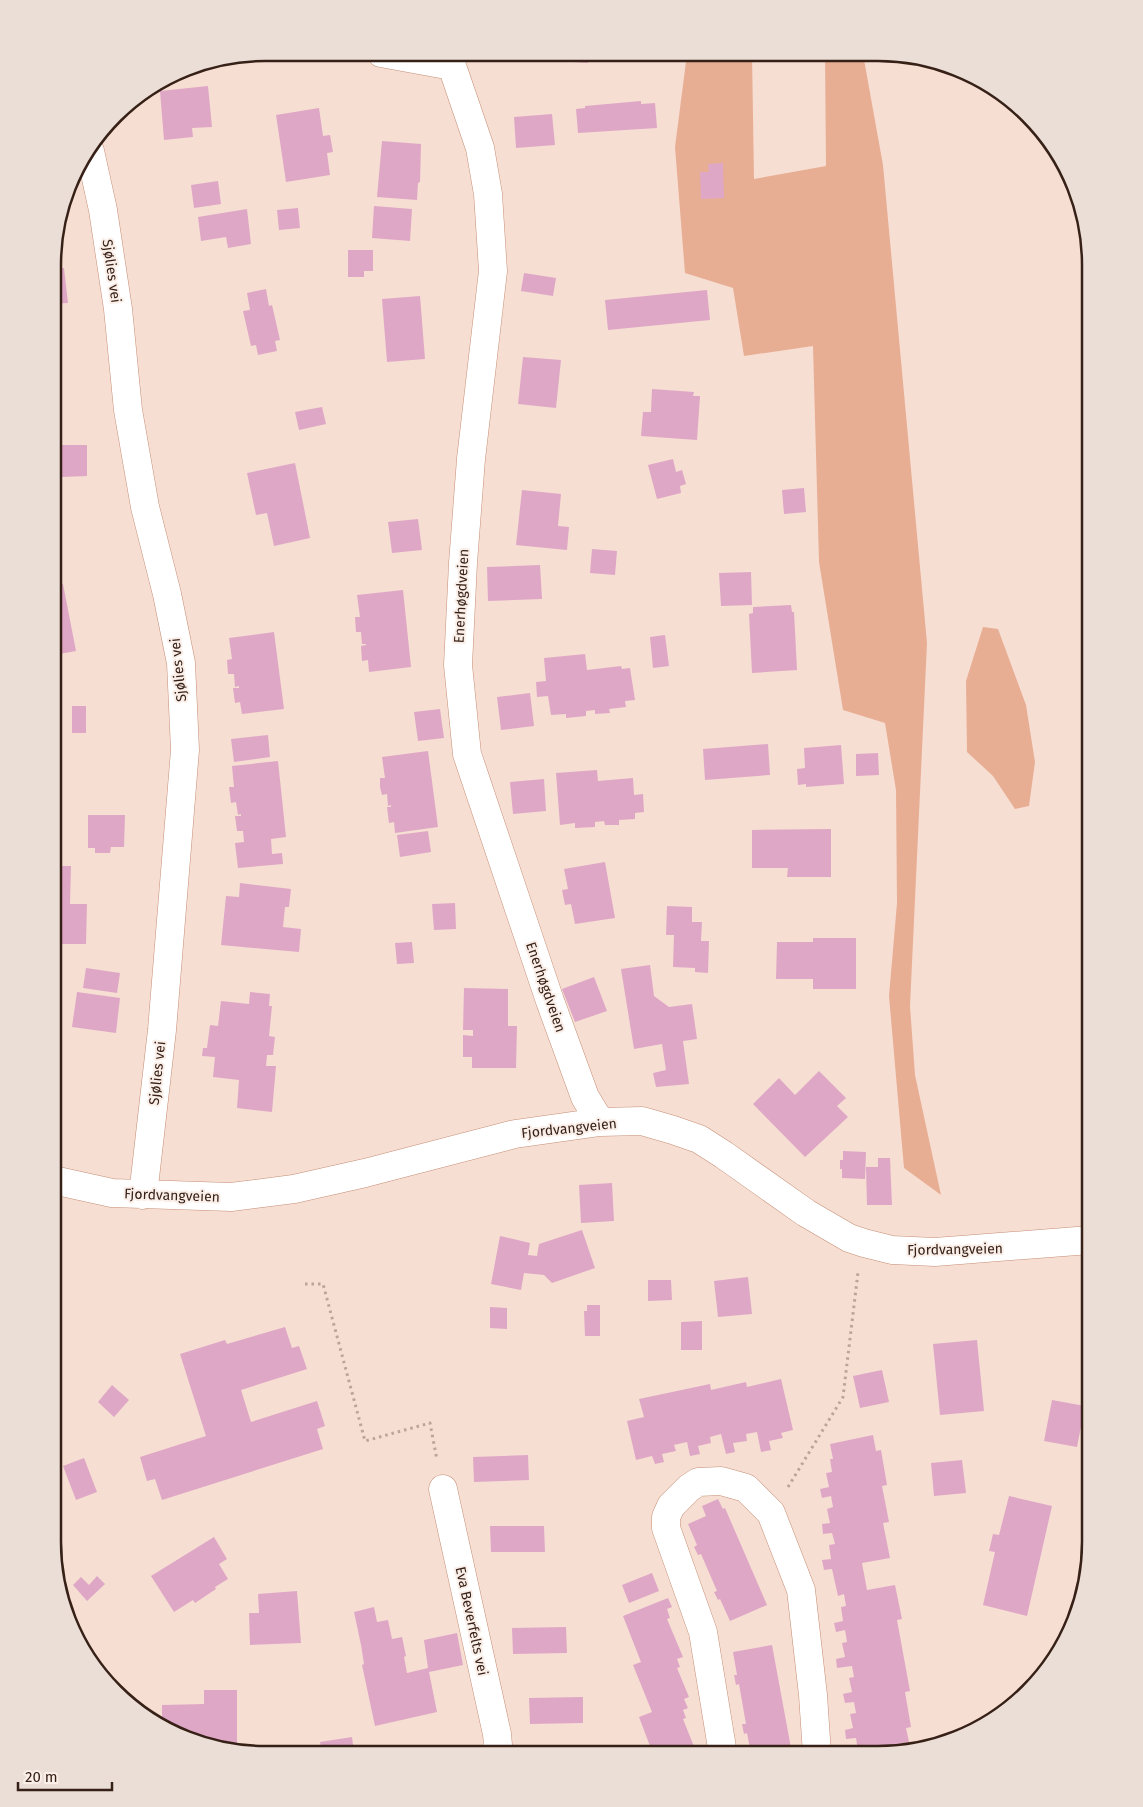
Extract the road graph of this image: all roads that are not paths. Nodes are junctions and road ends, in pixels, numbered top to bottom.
1 (451, 61) edge
2 (92, 159) edge
3 (600, 1122) junction
4 (61, 1182) edge
5 (143, 1195) junction
6 (1082, 1241) edge
7 (443, 1488) road end
8 (498, 1746) edge
9 (723, 1746) edge
10 (817, 1746) edge

1 - 3 street, Enerhøgdveien
2 - 5 street, Sjølies vei
3 - 5 street, Fjordvangveien
3 - 6 street, Fjordvangveien
4 - 5 street, Fjordvangveien
7 - 8 street, Eva Beverfelts vei
9 - 10 street

